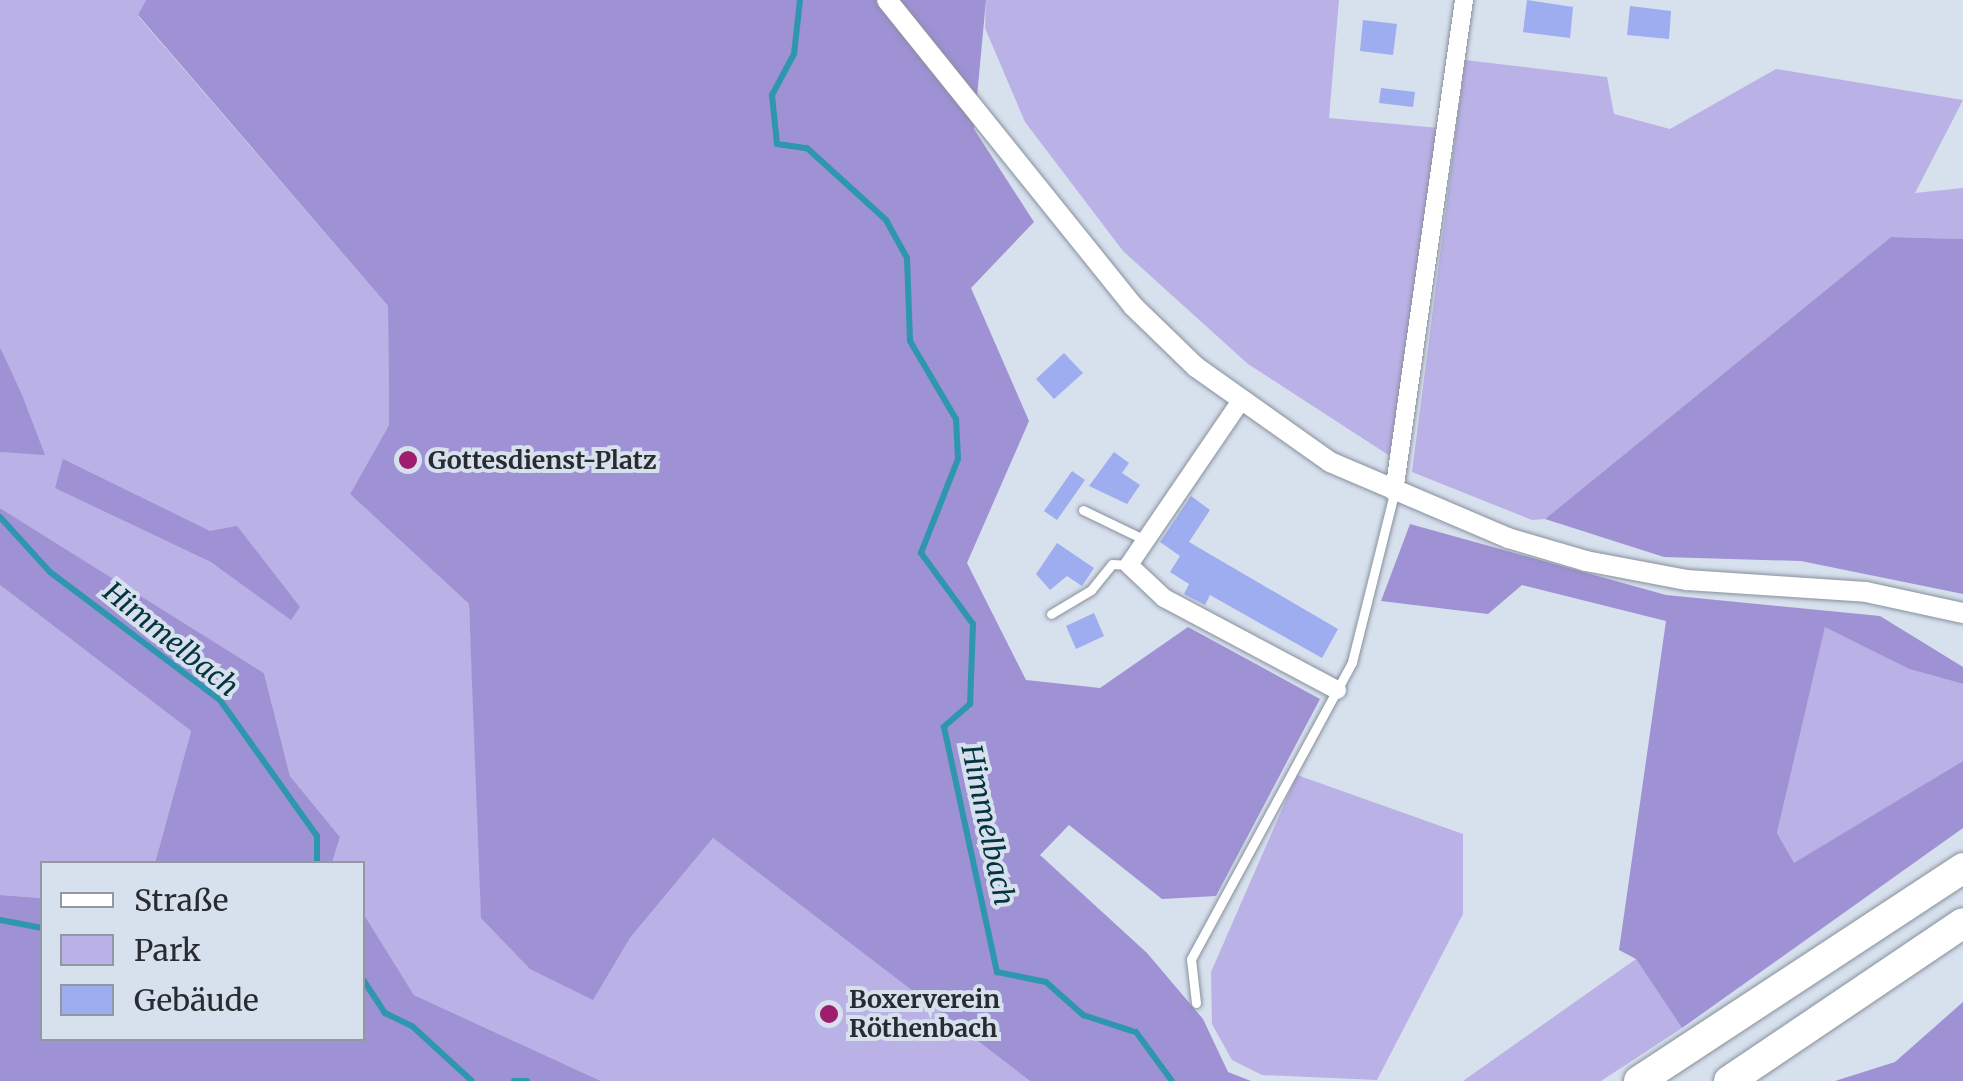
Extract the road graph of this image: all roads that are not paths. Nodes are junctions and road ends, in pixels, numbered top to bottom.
1 (887, 0) edge
2 (1464, 0) edge
3 (1240, 402) junction
4 (1394, 492) junction
5 (1083, 510) dead end
6 (1144, 539) junction
7 (1129, 565) junction
8 (1963, 613) edge
9 (1052, 614) dead end
10 (1336, 690) junction
11 (1963, 868) edge
12 (1963, 923) edge
13 (1196, 1003) dead end
14 (1639, 1081) edge
15 (1729, 1081) edge

1 - 3 street
2 - 4 street
3 - 4 street
3 - 6 street
4 - 8 street
4 - 10 lane
5 - 6 lane
6 - 7 street
7 - 9 lane
7 - 10 street
10 - 13 lane
11 - 14 highway
12 - 15 highway

